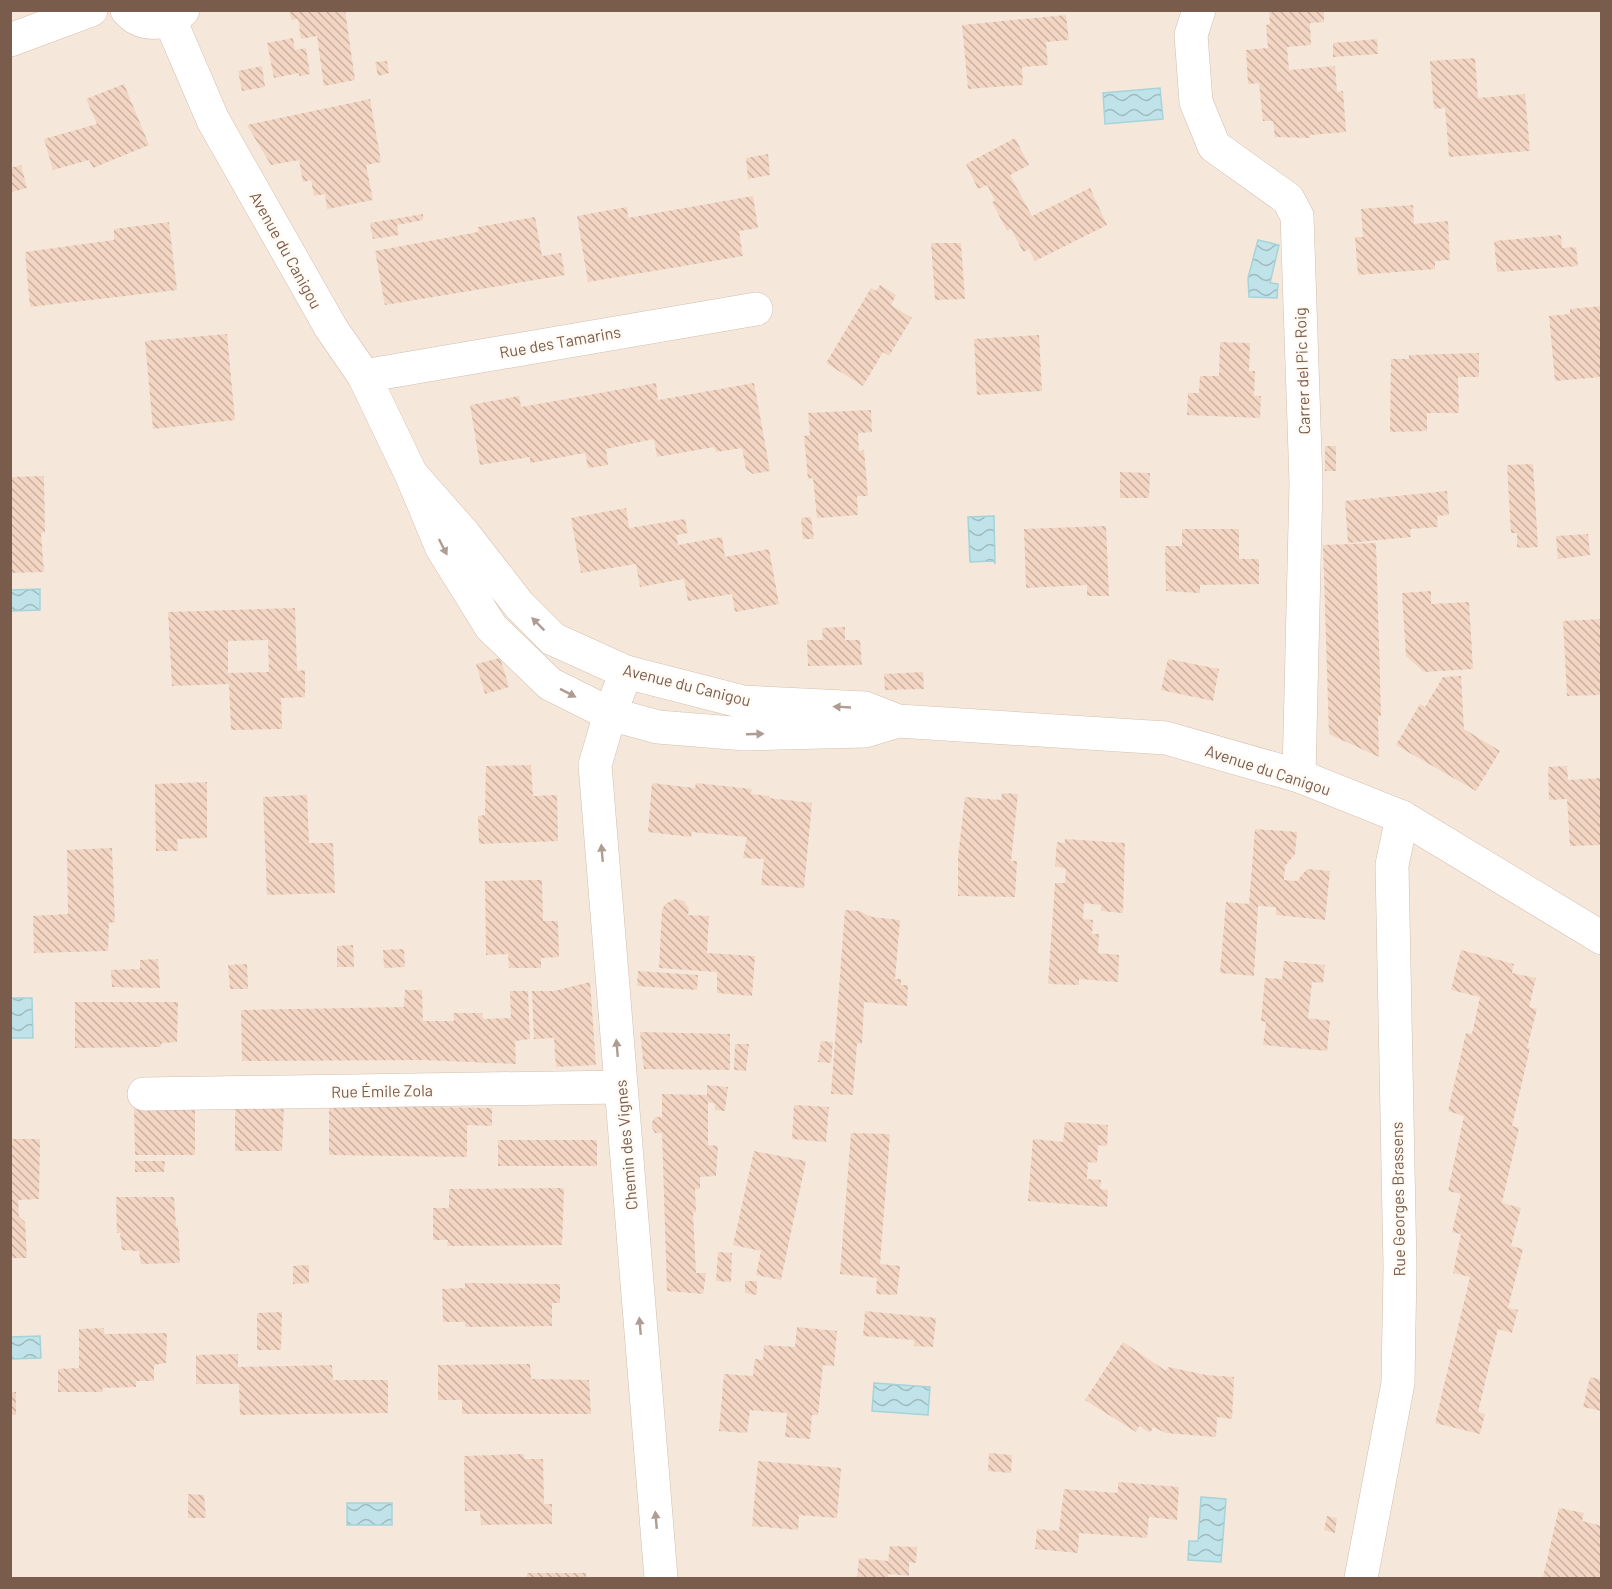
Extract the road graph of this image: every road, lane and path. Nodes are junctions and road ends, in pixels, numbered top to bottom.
1 (91, 10) edge
2 (127, 10) edge
3 (1199, 10) edge
4 (177, 15) edge
5 (10, 40) edge
6 (756, 309) dead end
7 (364, 376) junction
8 (411, 474) junction
9 (626, 672) junction
10 (610, 714) junction
11 (898, 721) junction
12 (1299, 776) junction
13 (1402, 817) junction
14 (1602, 938) edge
15 (620, 1087) junction
16 (144, 1094) dead end
17 (661, 1578) edge
18 (1361, 1578) edge

1 - 5 street
2 - 4 street
3 - 12 street, Carrer del Pic Roig
4 - 7 street, Avenue du Canigou
6 - 7 street, Rue des Tamarins
7 - 8 street, Avenue du Canigou
9 -> 8 street, Avenue du Canigou
8 -> 10 street, Avenue du Canigou
9 - 10 street, Chemin des Vignes
11 -> 9 street, Avenue du Canigou
10 -> 11 street, Avenue du Canigou
15 -> 10 street, Chemin des Vignes
11 - 12 street, Avenue du Canigou
12 - 13 street, Avenue du Canigou
13 - 14 street, Avenue du Canigou
13 - 18 street, Rue Georges Brassens
15 - 16 street, Rue Émile Zola
17 -> 15 street, Chemin des Vignes

